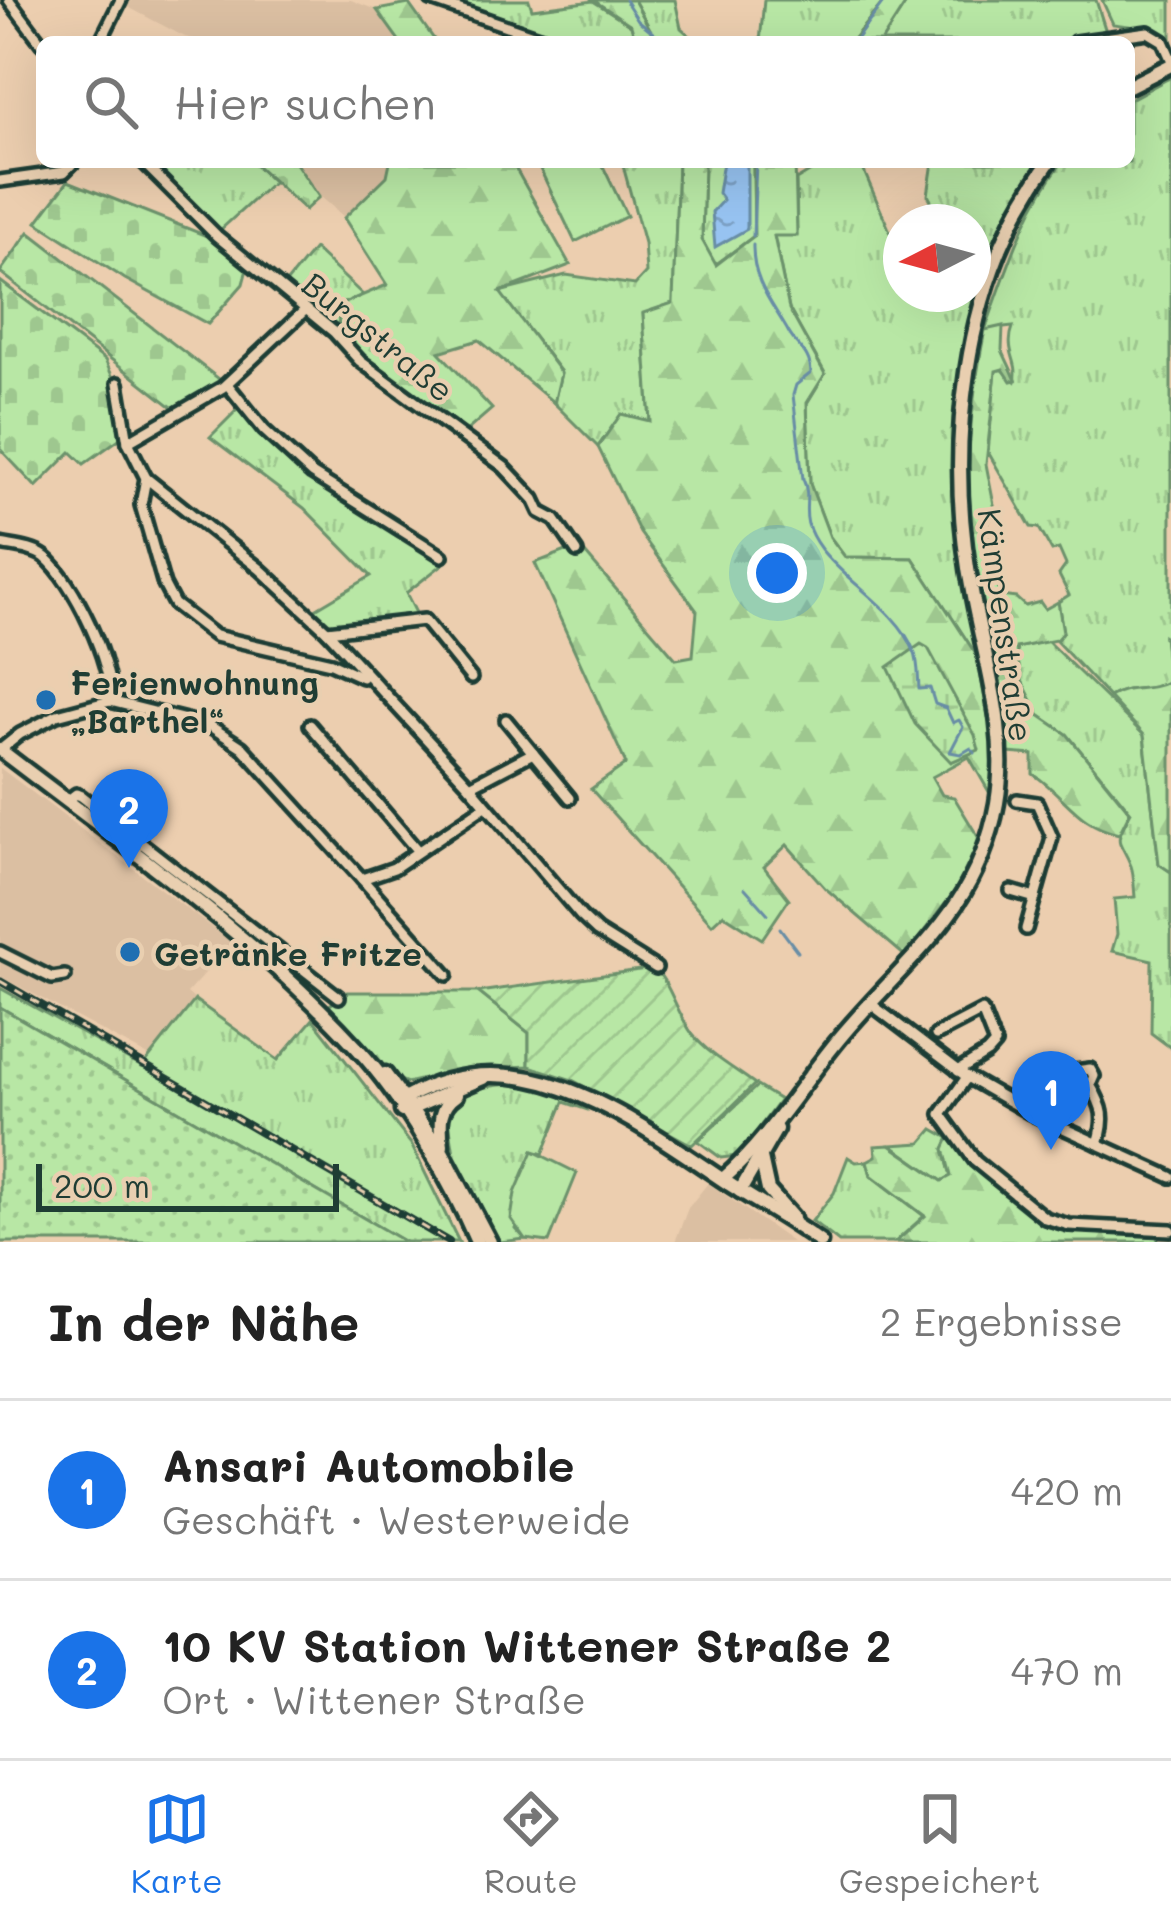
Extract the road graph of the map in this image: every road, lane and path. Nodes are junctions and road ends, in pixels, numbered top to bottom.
1 (9, 0) edge
2 (121, 0) edge
3 (431, 0) edge
4 (36, 36) edge
5 (103, 36) edge
6 (536, 36) edge
7 (1119, 36) edge
8 (1171, 62) edge
9 (1135, 83) edge
10 (68, 168) edge
11 (149, 168) edge
12 (1045, 168) edge
13 (0, 181) edge
14 (304, 311) junction
15 (118, 383) dead end
16 (227, 384) junction
17 (128, 442) junction
18 (146, 478) junction
19 (0, 544) edge
20 (578, 552) dead end
21 (442, 556) dead end
22 (327, 631) junction
23 (472, 678) dead end
24 (372, 682) junction
25 (110, 701) junction
26 (506, 720) dead end
27 (310, 724) dead end
28 (0, 750) edge
29 (533, 753) junction
30 (470, 786) junction
31 (569, 798) dead end
32 (1017, 800) dead end
33 (68, 801) junction
34 (484, 807) junction
35 (416, 850) junction
36 (362, 879) junction
37 (1011, 891) dead end
38 (1035, 898) junction
39 (1026, 928) dead end
40 (0, 952) edge
41 (656, 968) dead end
42 (307, 975) junction
43 (447, 975) dead end
44 (65, 976) dead end
45 (306, 995) junction
46 (339, 997) dead end
47 (871, 1004) junction
48 (936, 1035) dead end
49 (962, 1074) junction
50 (490, 1076) junction
51 (474, 1082) junction
52 (1090, 1085) dead end
53 (407, 1106) junction
54 (783, 1114) junction
55 (1098, 1144) junction
56 (443, 1153) junction
57 (761, 1158) junction
58 (1171, 1177) edge
59 (723, 1179) junction
60 (740, 1190) junction
61 (1171, 1230) edge
62 (807, 1233) junction
63 (485, 1241) edge
64 (820, 1242) edge

1 - 4 street
2 - 5 street
3 - 6 street
7 - 8 street
8 - 9 main road
10 - 13 street
11 - 14 street, Burgstraße
12 - 47 main road, Kämpenstraße
14 - 16 street
14 - 20 street, Burgstraße
15 - 17 street
16 - 17 street
16 - 21 street
17 - 18 street
18 - 22 street
18 - 24 street
19 - 25 street
22 - 23 street
22 - 24 street
24 - 30 street
25 - 28 street
25 - 36 street
26 - 29 street
27 - 35 street
28 - 33 main road
29 - 30 street
29 - 31 street
30 - 34 street
32 - 38 street
33 - 42 street
33 - 45 main road
34 - 35 street
34 - 41 street
35 - 36 street
36 - 43 street
37 - 38 street
38 - 39 street
40 - 44 street
42 - 45 street
42 - 46 street
45 - 53 main road
47 - 49 street
47 - 54 main road, Kämpenstraße
48 - 49 street
49 - 55 street
49 - 61 street
50 - 51 main road
50 - 53 main road
50 - 59 main road
51 - 53 main road
51 - 56 main road
52 - 55 street
53 - 56 main road
53 - 63 main road
54 - 57 main road, Kämpenstraße
54 - 59 main road, Kämpenstraße
55 - 58 street
56 - 63 main road
57 - 60 main road, Kämpenstraße
57 - 62 main road
59 - 60 main road
60 - 62 main road
62 - 64 main road

